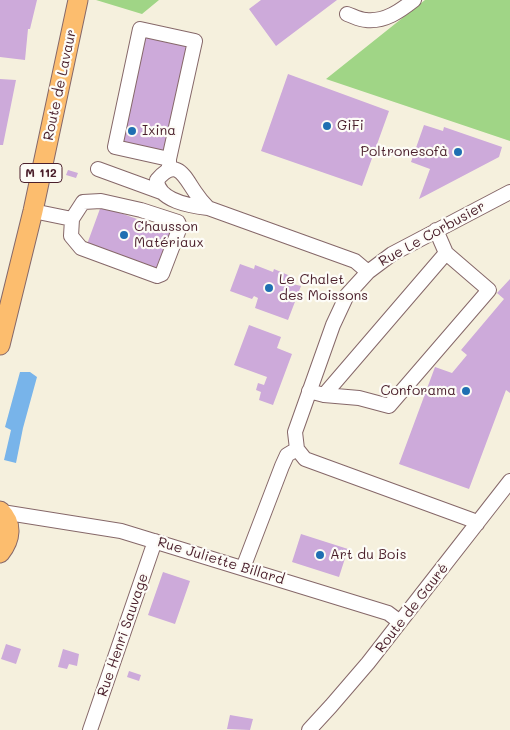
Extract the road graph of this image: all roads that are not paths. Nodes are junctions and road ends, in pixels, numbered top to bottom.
1 (78, 0) edge
2 (414, 0) edge
3 (347, 14) dead end
4 (169, 165) junction
5 (98, 169) dead end
6 (161, 192) junction
7 (510, 192) edge
8 (208, 208) junction
9 (33, 211) junction
10 (72, 219) junction
11 (436, 230) junction
12 (446, 253) junction
13 (368, 272) junction
14 (0, 345) edge
15 (309, 391) junction
16 (324, 395) junction
17 (297, 449) junction
18 (510, 481) edge
19 (1, 511) edge
20 (38, 518) junction
21 (477, 524) junction
22 (10, 532) junction
23 (155, 541) junction
24 (0, 553) edge
25 (243, 568) junction
26 (400, 622) junction
27 (90, 730) edge
28 (309, 730) edge

1 - 9 main road, Route de Lavaur / M 112
2 - 3 street
4 - 4 street
4 - 6 street
4 - 8 street
5 - 6 street
6 - 8 street
7 - 11 street, Rue Le Corbusier
8 - 13 street
9 - 10 street
9 - 14 main road, Route de Lavaur / M 112
10 - 10 street
11 - 12 street
11 - 13 street, Rue Le Corbusier
12 - 16 street
12 - 16 street
13 - 15 street, Rue Le Corbusier
15 - 16 street
15 - 17 street, Rue Le Corbusier
17 - 21 street
17 - 25 street
18 - 21 street, Route de Gauré
19 - 20 street, Rue Juliette Billard
19 - 22 main road
20 - 22 street
20 - 23 street, Rue Juliette Billard
21 - 26 street, Route de Gauré
22 - 24 main road
23 - 25 street, Rue Juliette Billard
23 - 27 street, Rue Henri Sauvage
25 - 26 street, Rue Juliette Billard
26 - 28 street, Route de Gauré

